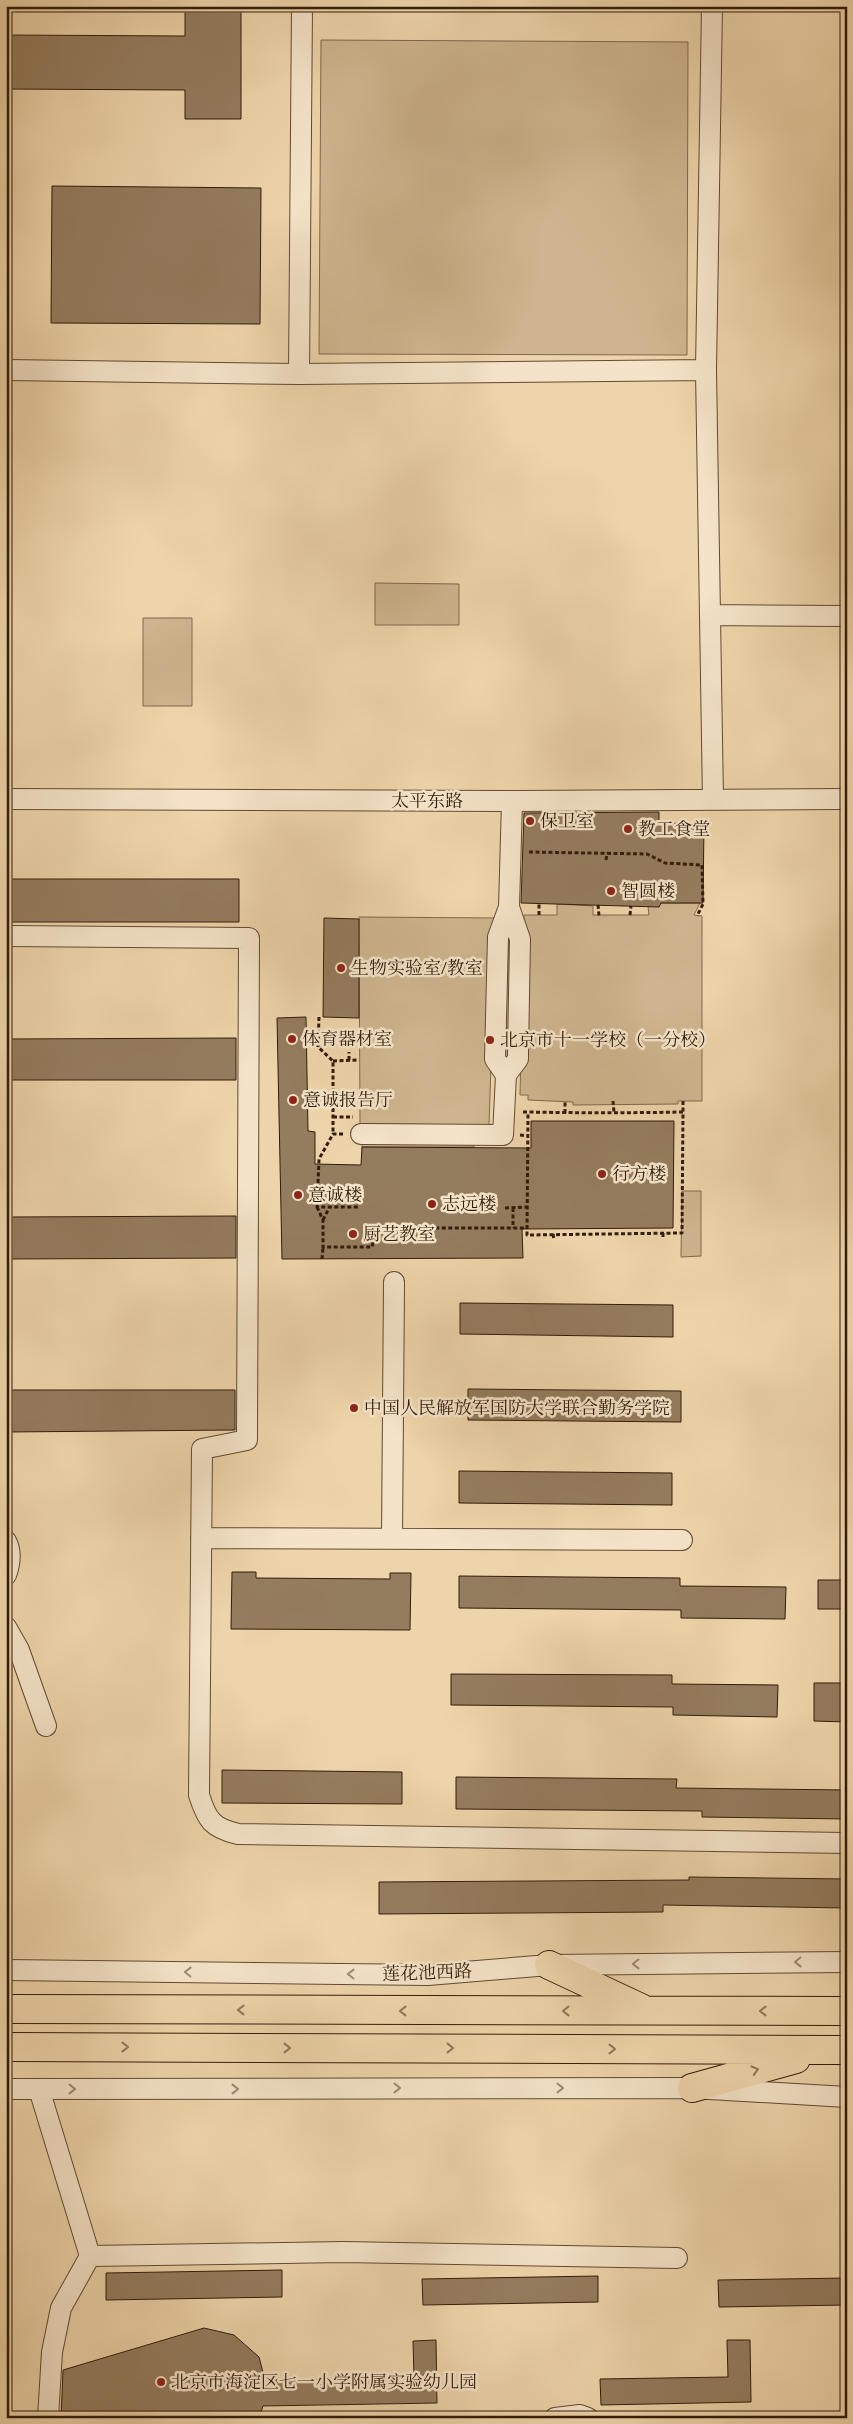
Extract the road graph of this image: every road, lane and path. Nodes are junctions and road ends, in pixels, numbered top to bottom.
1 (302, 6) edge
2 (712, 6) edge
3 (6, 370) edge
4 (706, 370) junction
5 (299, 374) junction
6 (710, 614) junction
7 (847, 616) edge
8 (6, 799) edge
9 (847, 799) edge
10 (712, 800) junction
11 (512, 801) junction
12 (511, 851) junction
13 (607, 854) junction
14 (606, 860) dead end
15 (539, 904) dead end
16 (598, 905) dead end
17 (631, 906) dead end
18 (539, 915) dead end
19 (630, 915) dead end
20 (599, 916) dead end
21 (697, 916) dead end
22 (6, 936) edge
23 (319, 1017) dead end
24 (349, 1052) dead end
25 (349, 1060) junction
26 (359, 1060) dead end
27 (333, 1061) junction
28 (613, 1101) dead end
29 (683, 1101) dead end
30 (565, 1102) dead end
31 (505, 1112) junction
32 (528, 1112) junction
33 (683, 1112) junction
34 (565, 1113) junction
35 (614, 1113) junction
36 (333, 1117) junction
37 (360, 1125) junction
38 (333, 1134) junction
39 (360, 1207) dead end
40 (317, 1208) junction
41 (330, 1208) junction
42 (505, 1208) dead end
43 (513, 1208) junction
44 (527, 1208) junction
45 (323, 1220) junction
46 (513, 1228) junction
47 (527, 1228) junction
48 (663, 1233) junction
49 (553, 1234) junction
50 (663, 1239) dead end
51 (554, 1240) dead end
52 (323, 1247) junction
53 (322, 1259) dead end
54 (394, 1282) dead end
55 (201, 1538) junction
56 (392, 1539) junction
57 (682, 1540) dead end
58 (6, 1541) edge
59 (6, 1576) edge
60 (6, 1627) edge
61 (12, 1650) edge
62 (46, 1726) dead end
63 (847, 1843) edge
64 (847, 1962) edge
65 (549, 1965) junction
66 (6, 1970) edge
67 (842, 2009) edge
68 (6, 2010) edge
69 (649, 2012) junction
70 (6, 2047) edge
71 (838, 2050) edge
72 (692, 2088) junction
73 (6, 2089) edge
74 (39, 2089) junction
75 (847, 2097) edge
76 (90, 2256) junction
77 (678, 2258) dead end
78 (48, 2418) edge
79 (556, 2418) edge
80 (588, 2418) edge

1 - 5 street
2 - 4 street
3 - 5 street
4 - 5 street
4 - 6 street
6 - 7 street
6 - 10 street
8 - 11 street, 太平东路
9 - 10 street, 太平东路
10 - 11 street, 太平东路
11 - 12 street
12 - 13 path
12 - 31 street
13 - 14 path
13 - 21 path
15 - 18 path
16 - 20 path
17 - 19 path
22 - 55 street
23 - 27 path
24 - 25 path
25 - 26 path
25 - 27 path
27 - 36 path
28 - 35 path
29 - 33 path
30 - 34 path
31 - 32 path
31 - 37 street
32 - 34 path
32 - 44 path
33 - 35 path
33 - 48 path
34 - 35 path
36 - 37 path
36 - 38 path
37 - 38 path
38 - 40 path
39 - 41 path
40 - 41 path
40 - 45 path
41 - 45 path
42 - 43 path
43 - 44 path
43 - 46 path
44 - 47 path
45 - 52 path
46 - 47 path
46 - 52 path
47 - 49 path
48 - 49 path
48 - 50 path
49 - 51 path
52 - 53 path
54 - 56 street
55 - 56 street
55 - 63 street
56 - 57 street
58 - 59 street
60 - 61 street
61 - 62 street
64 -> 65 street, 莲花池西路
65 -> 66 street, 莲花池西路
65 - 69 highway
67 -> 69 highway, 莲花池西路
69 -> 68 highway, 莲花池西路
70 -> 71 highway
72 -> 71 highway
74 -> 72 street
72 - 75 street
73 - 74 street
74 - 76 street
76 - 77 street
76 - 78 street
79 - 80 street

